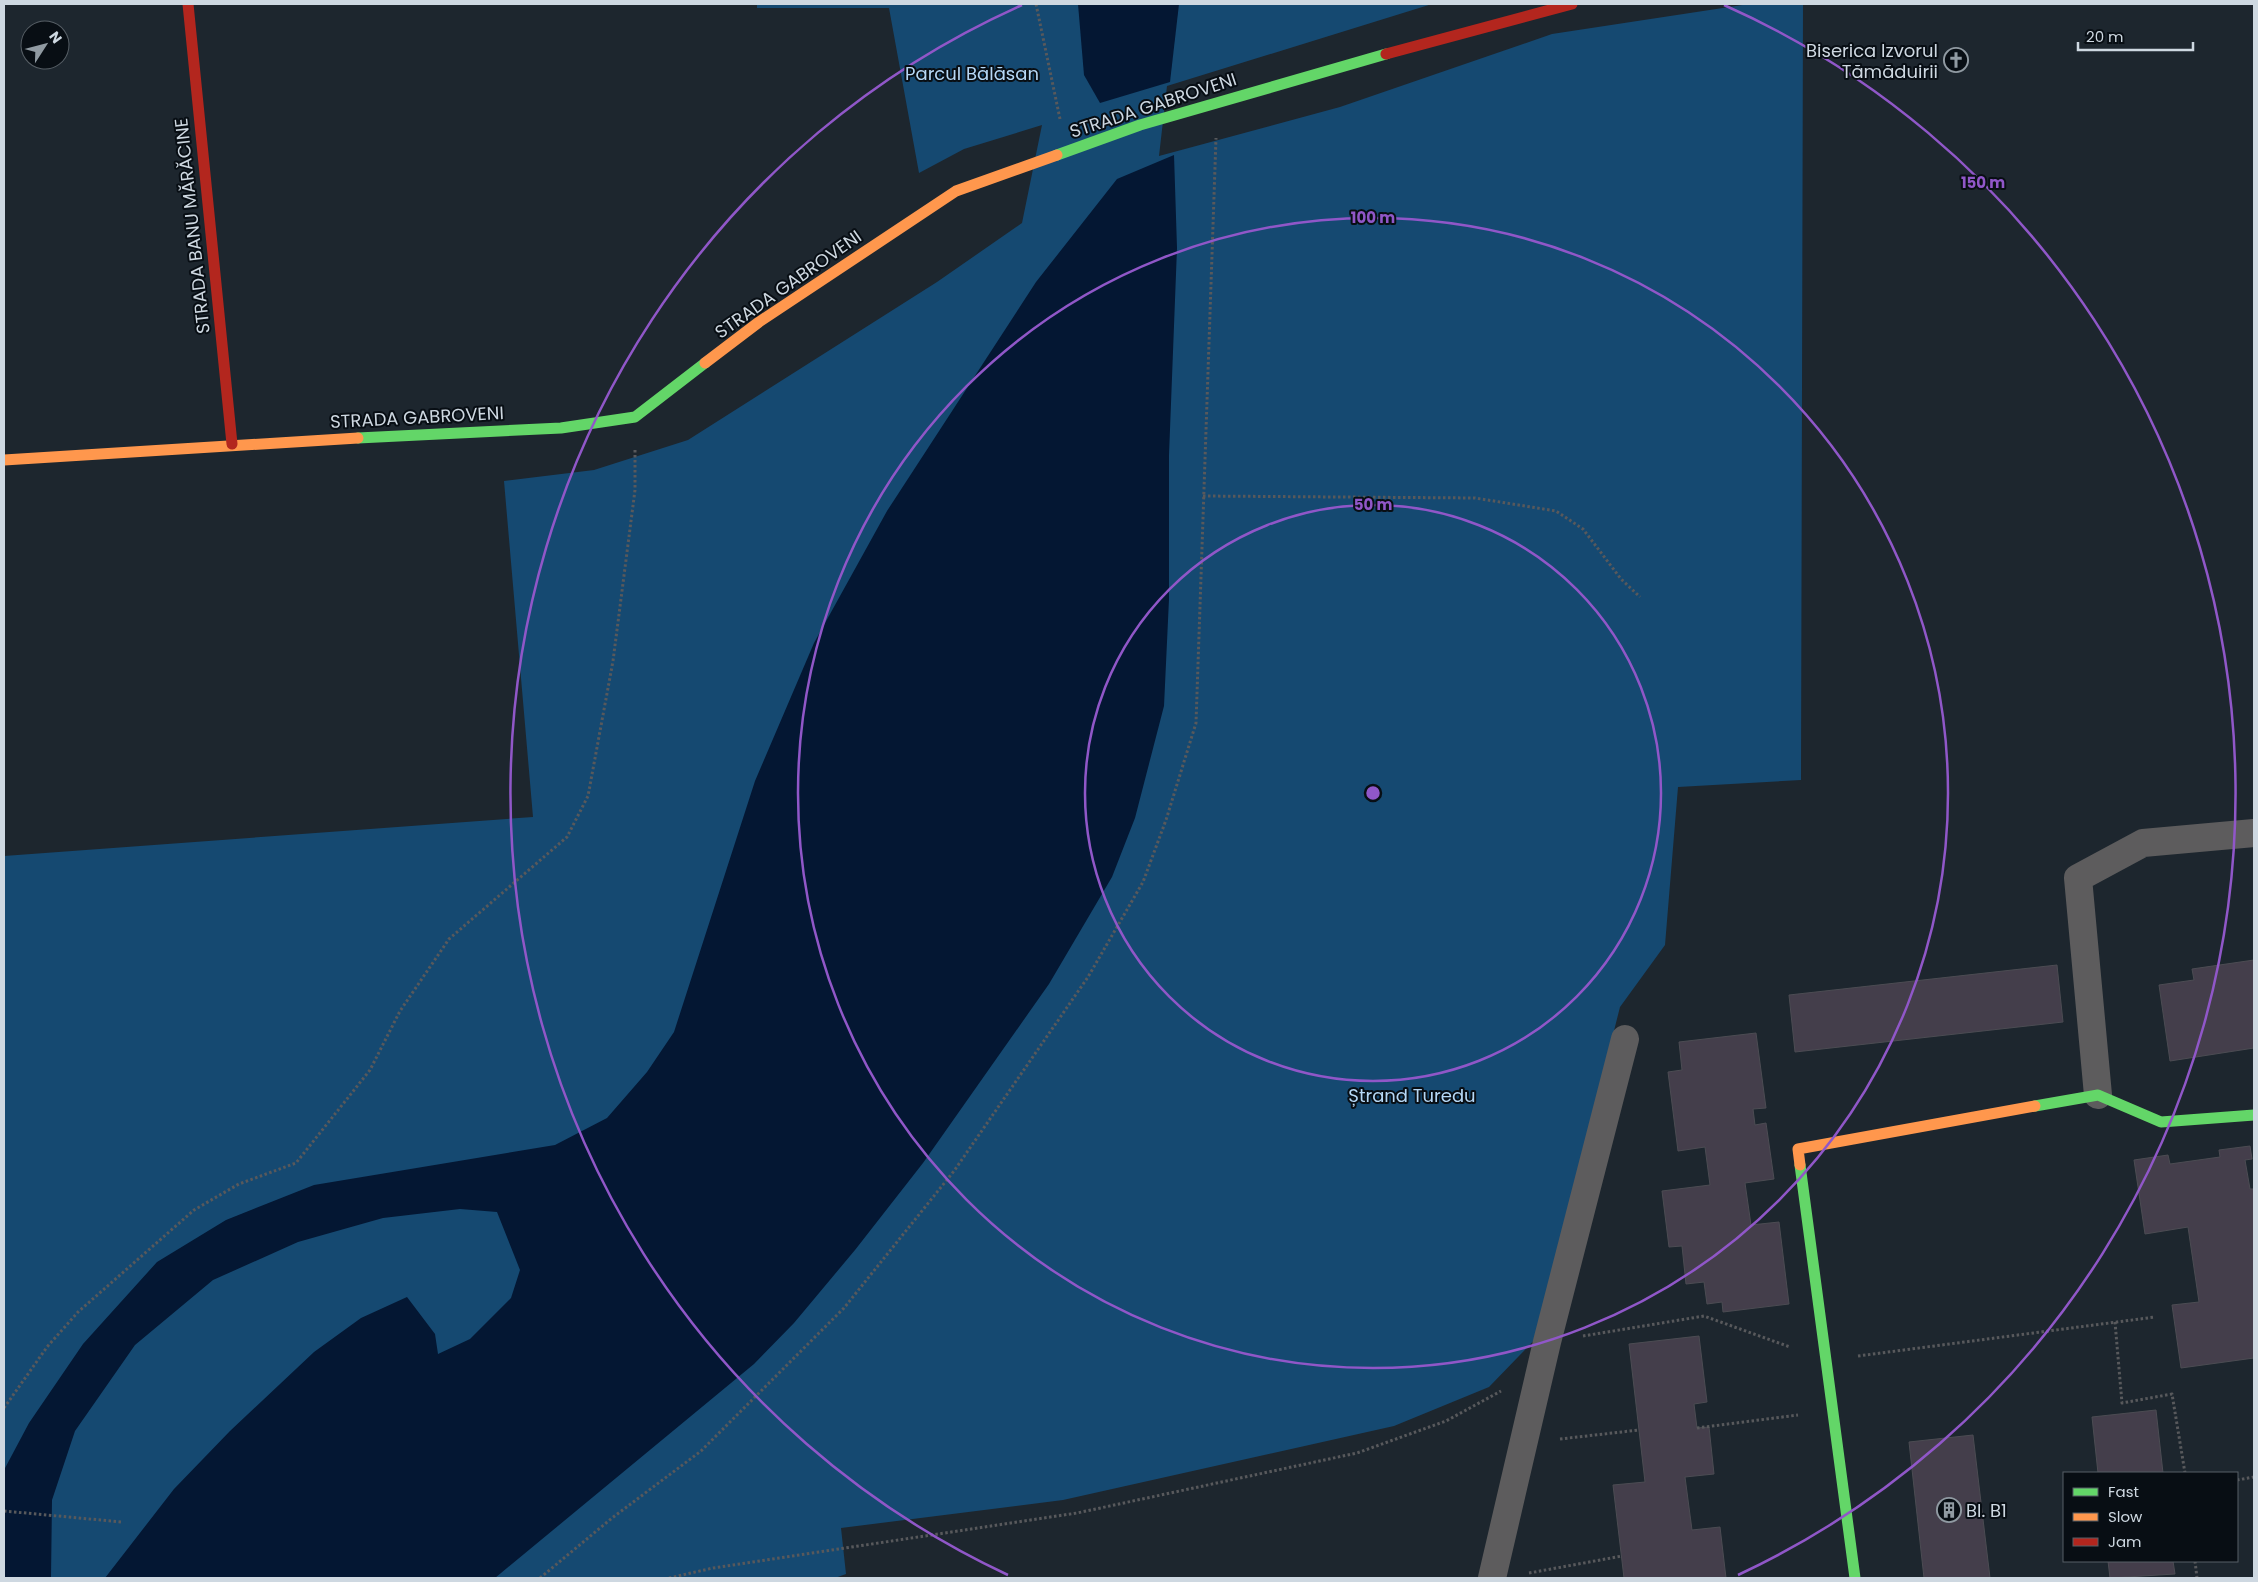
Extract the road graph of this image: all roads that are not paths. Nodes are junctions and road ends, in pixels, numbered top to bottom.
1 (188, 4) edge
2 (1572, 4) edge
3 (232, 444) junction
4 (4, 460) edge
5 (2254, 833) edge
6 (1625, 1039) dead end
7 (2098, 1094) junction
8 (2254, 1115) edge
9 (1492, 1578) edge
10 (1855, 1578) edge

1 - 3 street, STRADA BANU MĂRĂCINE
2 - 3 street, STRADA GABROVENI
3 - 4 street, STRADA GABROVENI
5 - 7 street
6 - 9 street
7 - 8 street
7 - 10 street

